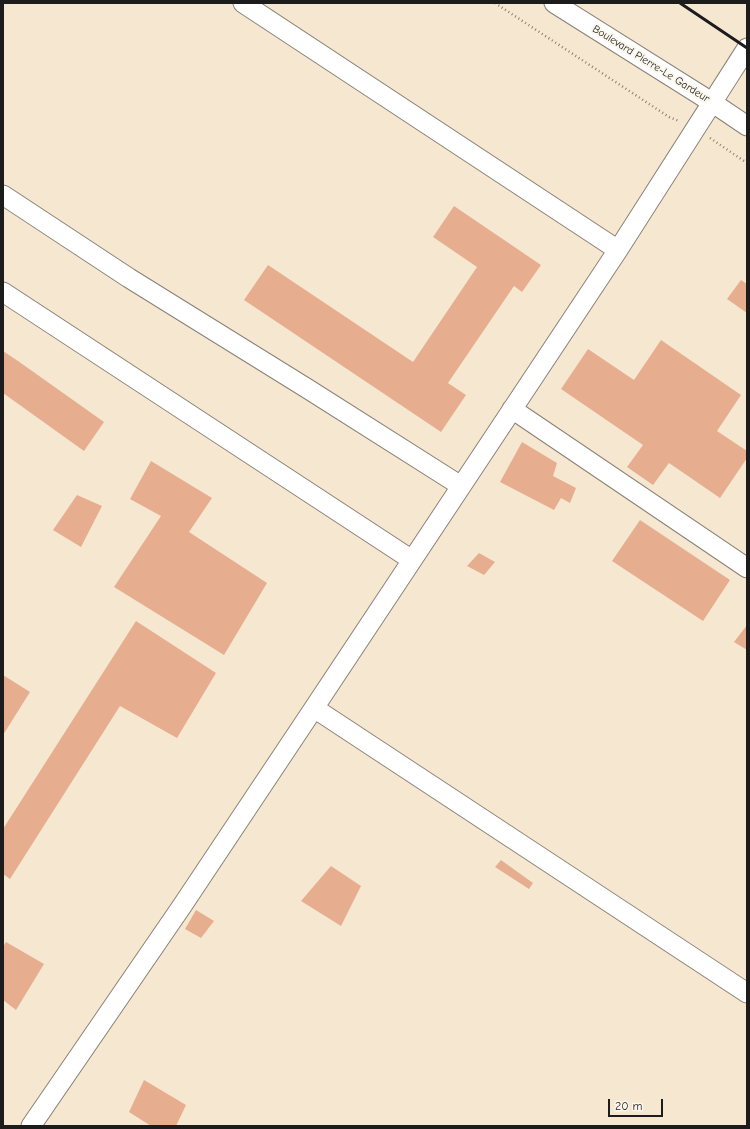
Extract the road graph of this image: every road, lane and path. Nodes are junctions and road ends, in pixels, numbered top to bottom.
1 (243, 3) edge
2 (495, 3) edge
3 (554, 3) edge
4 (747, 48) edge
5 (712, 103) junction
6 (747, 126) edge
7 (696, 129) junction
8 (747, 163) edge
9 (3, 195) edge
10 (618, 250) junction
11 (3, 292) edge
12 (512, 409) junction
13 (461, 486) junction
14 (412, 560) junction
15 (747, 568) edge
16 (314, 708) junction
17 (747, 993) edge
18 (31, 1126) edge

1 - 10 street
2 - 7 path
3 - 5 street, Boulevard Pierre-Le Gardeur
4 - 5 street
5 - 6 street, Boulevard Pierre-Le Gardeur
5 - 7 street
7 - 8 path
7 - 10 street
9 - 13 street
10 - 12 street
11 - 14 street
12 - 13 street
12 - 15 street
13 - 14 street
14 - 16 street
16 - 17 street
16 - 18 street

